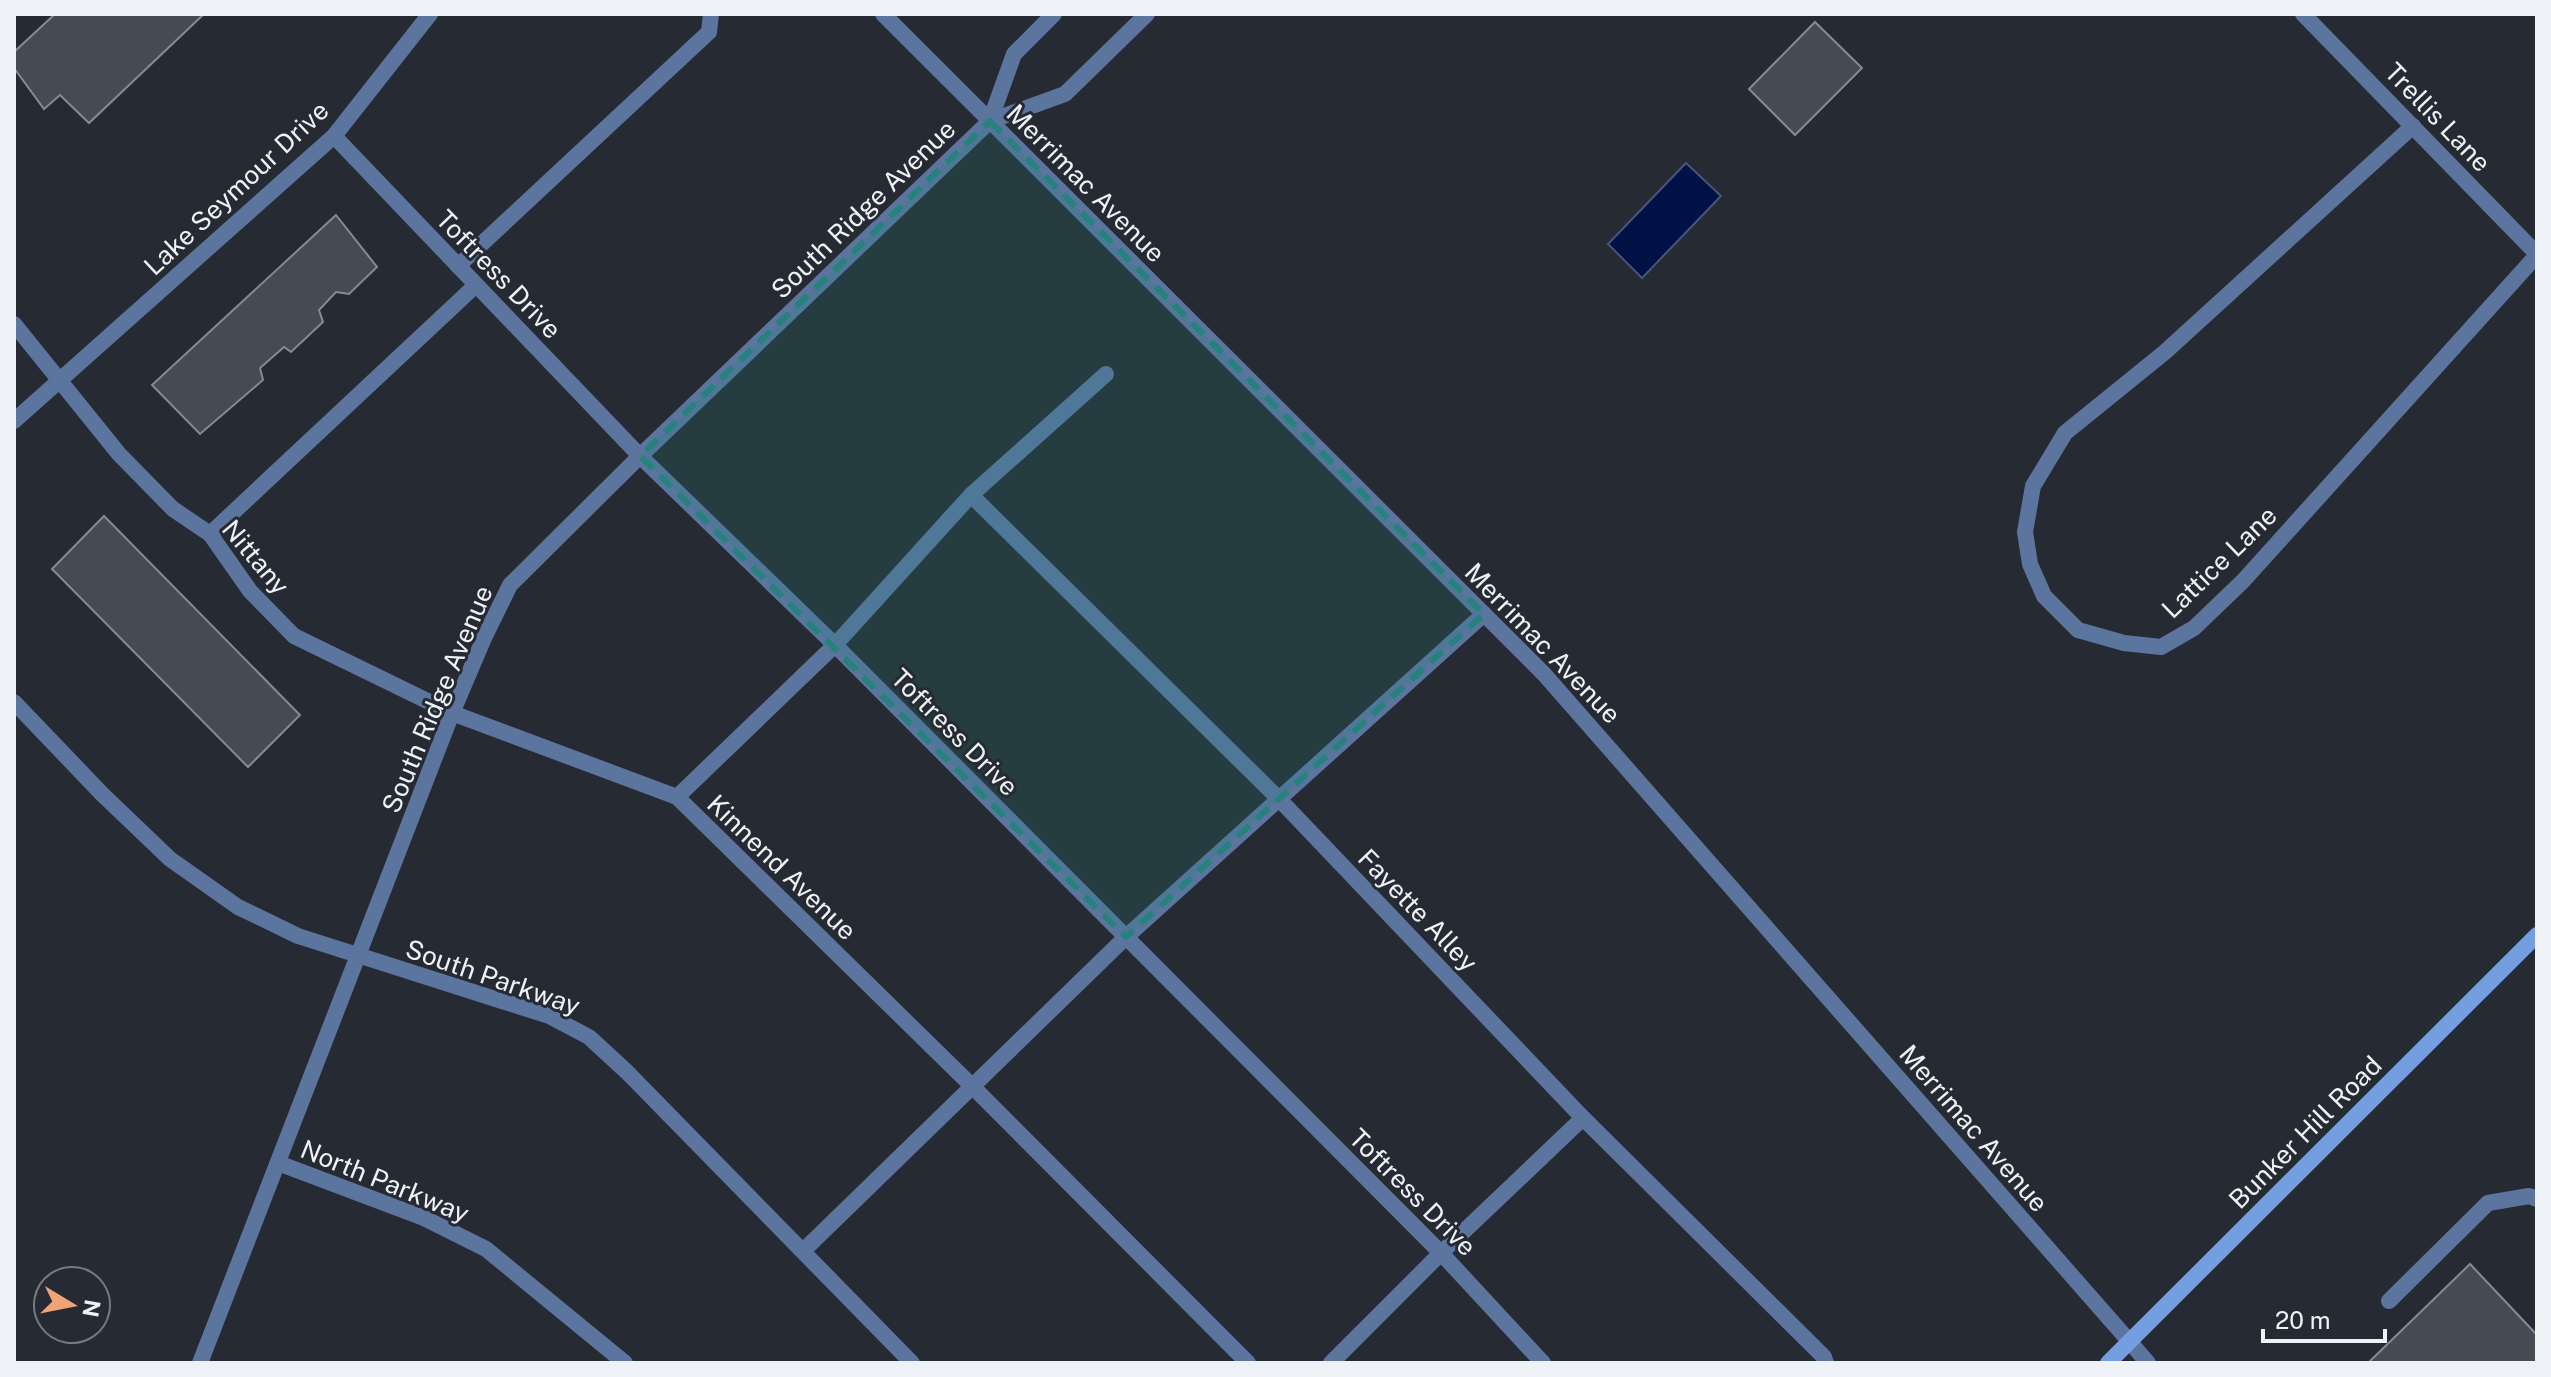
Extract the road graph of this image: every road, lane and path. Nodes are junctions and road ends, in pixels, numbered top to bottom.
1 (430, 14) edge
2 (711, 14) edge
3 (883, 14) edge
4 (1054, 14) edge
5 (1147, 14) edge
6 (2303, 14) edge
7 (990, 121) junction
8 (2413, 126) junction
9 (334, 136) junction
10 (2537, 255) edge
11 (458, 266) junction
12 (476, 285) junction
13 (14, 324) edge
14 (1106, 374) dead end
15 (60, 382) junction
16 (14, 421) edge
17 (640, 456) junction
18 (971, 495) junction
19 (210, 534) junction
20 (1484, 614) junction
21 (835, 645) junction
22 (14, 702) edge
23 (452, 713) junction
24 (677, 797) junction
25 (1279, 799) junction
26 (2537, 935) edge
27 (1126, 937) junction
28 (359, 956) junction
29 (973, 1087) junction
30 (1583, 1118) junction
31 (278, 1163) junction
32 (2537, 1199) edge
33 (803, 1251) junction
34 (1441, 1253) junction
35 (2389, 1301) dead end
36 (2129, 1341) junction
37 (200, 1363) edge
38 (625, 1363) edge
39 (912, 1363) edge
40 (1248, 1363) edge
41 (1331, 1363) edge
42 (1543, 1363) edge
43 (1826, 1363) edge
44 (2108, 1363) edge
45 (2148, 1363) edge

1 - 9 street, Lake Seymour Drive
2 - 11 street
3 - 7 street, Merrimac Avenue
4 - 7 street
5 - 7 street
6 - 8 street, Trellis Lane
7 - 17 street, South Ridge Avenue
7 - 20 street, Merrimac Avenue
8 - 10 street, Trellis Lane
8 - 10 street, Lattice Lane
9 - 11 street, Toftress Drive
9 - 15 street, Lake Seymour Drive
11 - 12 street, Toftress Drive
12 - 17 street, Toftress Drive
12 - 19 street
13 - 15 street, Nittany
14 - 18 street, Kinnend Avenue
15 - 16 street
15 - 19 street, Nittany
17 - 21 street, Toftress Drive
17 - 23 street, South Ridge Avenue
18 - 21 street, Kinnend Avenue
18 - 25 street, Fayette Alley
19 - 23 street, Nittany
20 - 25 street
20 - 36 street, Merrimac Avenue
21 - 24 street, Kinnend Avenue
21 - 27 street, Toftress Drive
22 - 28 street, South Parkway
23 - 24 street, Nittany
23 - 28 street, South Ridge Avenue
24 - 29 street, Kinnend Avenue
25 - 27 street
25 - 30 street, Fayette Alley
26 - 36 main road, Bunker Hill Road
27 - 29 street
27 - 34 street, Toftress Drive
28 - 31 street, South Ridge Avenue
28 - 33 street, South Parkway
29 - 33 street
29 - 40 street, Kinnend Avenue
30 - 34 street
30 - 43 street, Fayette Alley
31 - 37 street, South Ridge Avenue
31 - 38 street, North Parkway
32 - 35 street
33 - 39 street, South Parkway
34 - 41 street
34 - 42 street, Toftress Drive
36 - 44 main road, Bunker Hill Road
36 - 45 street, Merrimac Avenue

